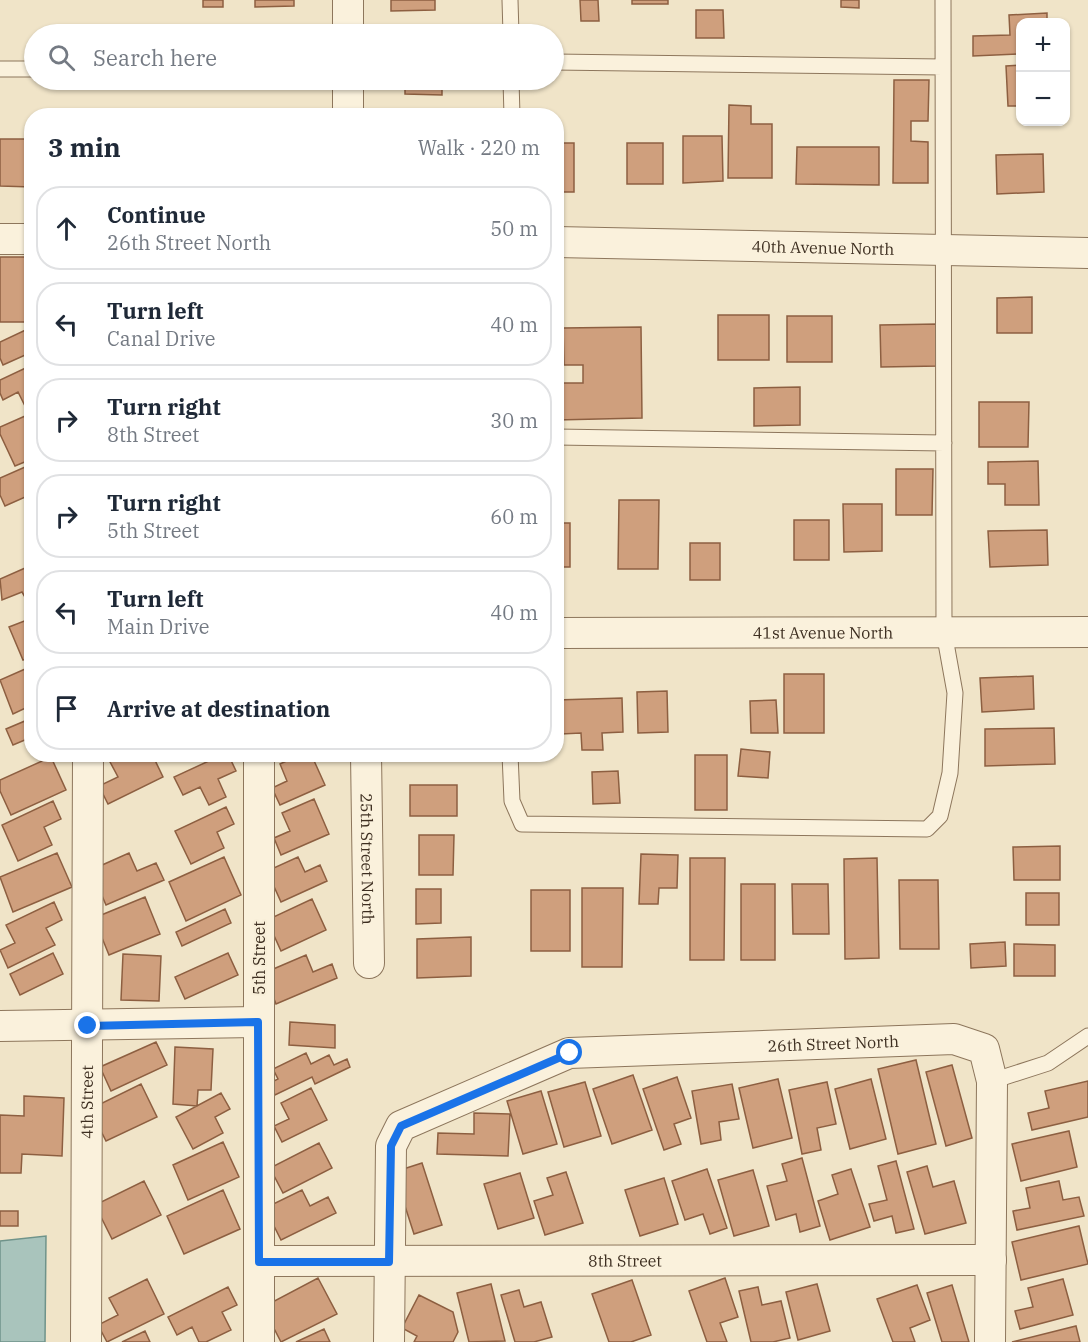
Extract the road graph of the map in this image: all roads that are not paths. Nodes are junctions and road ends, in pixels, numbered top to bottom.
1 (348, 0) edge
2 (510, 0) edge
3 (943, 0) edge
4 (348, 24) edge
5 (511, 24) edge
6 (564, 62) edge
7 (943, 67) junction
8 (0, 69) edge
9 (24, 69) edge
10 (348, 90) edge
11 (511, 90) edge
12 (348, 108) edge
13 (512, 108) edge
14 (0, 239) edge
15 (24, 239) edge
16 (564, 242) edge
17 (944, 251) junction
18 (1088, 253) edge
19 (564, 437) edge
20 (944, 443) junction
21 (944, 632) junction
22 (1088, 632) edge
23 (564, 633) edge
24 (88, 762) edge
25 (259, 762) edge
26 (366, 762) edge
27 (510, 762) edge
28 (369, 963) dead end
29 (258, 1022) junction
30 (0, 1026) edge
31 (88, 1026) junction
32 (1088, 1036) edge
33 (992, 1081) junction
34 (991, 1260) junction
35 (259, 1262) junction
36 (389, 1262) junction
37 (86, 1342) edge
38 (259, 1342) edge
39 (389, 1342) edge
40 (990, 1342) edge

1 - 4 street
2 - 5 lane
3 - 7 lane
6 - 7 lane
7 - 17 lane
8 - 9 lane
10 - 12 street
11 - 13 lane
14 - 15 street
16 - 17 street, 40th Avenue North
17 - 18 street, 40th Avenue North
17 - 20 lane
19 - 20 lane
20 - 21 lane
21 - 22 street, 41st Avenue North
21 - 23 street, 41st Avenue North
21 - 27 lane
24 - 31 street, 4th Street
25 - 29 street, 5th Street
26 - 28 street, 25th Street North
29 - 31 street
29 - 35 street, 5th Street
30 - 31 street
31 - 37 street, 4th Street
32 - 33 lane
33 - 34 street, 26th Street North
33 - 36 street, 26th Street North
34 - 36 street, 8th Street
34 - 40 street, 26th Street North
35 - 36 street, 8th Street
35 - 38 street, 5th Street
36 - 39 street

